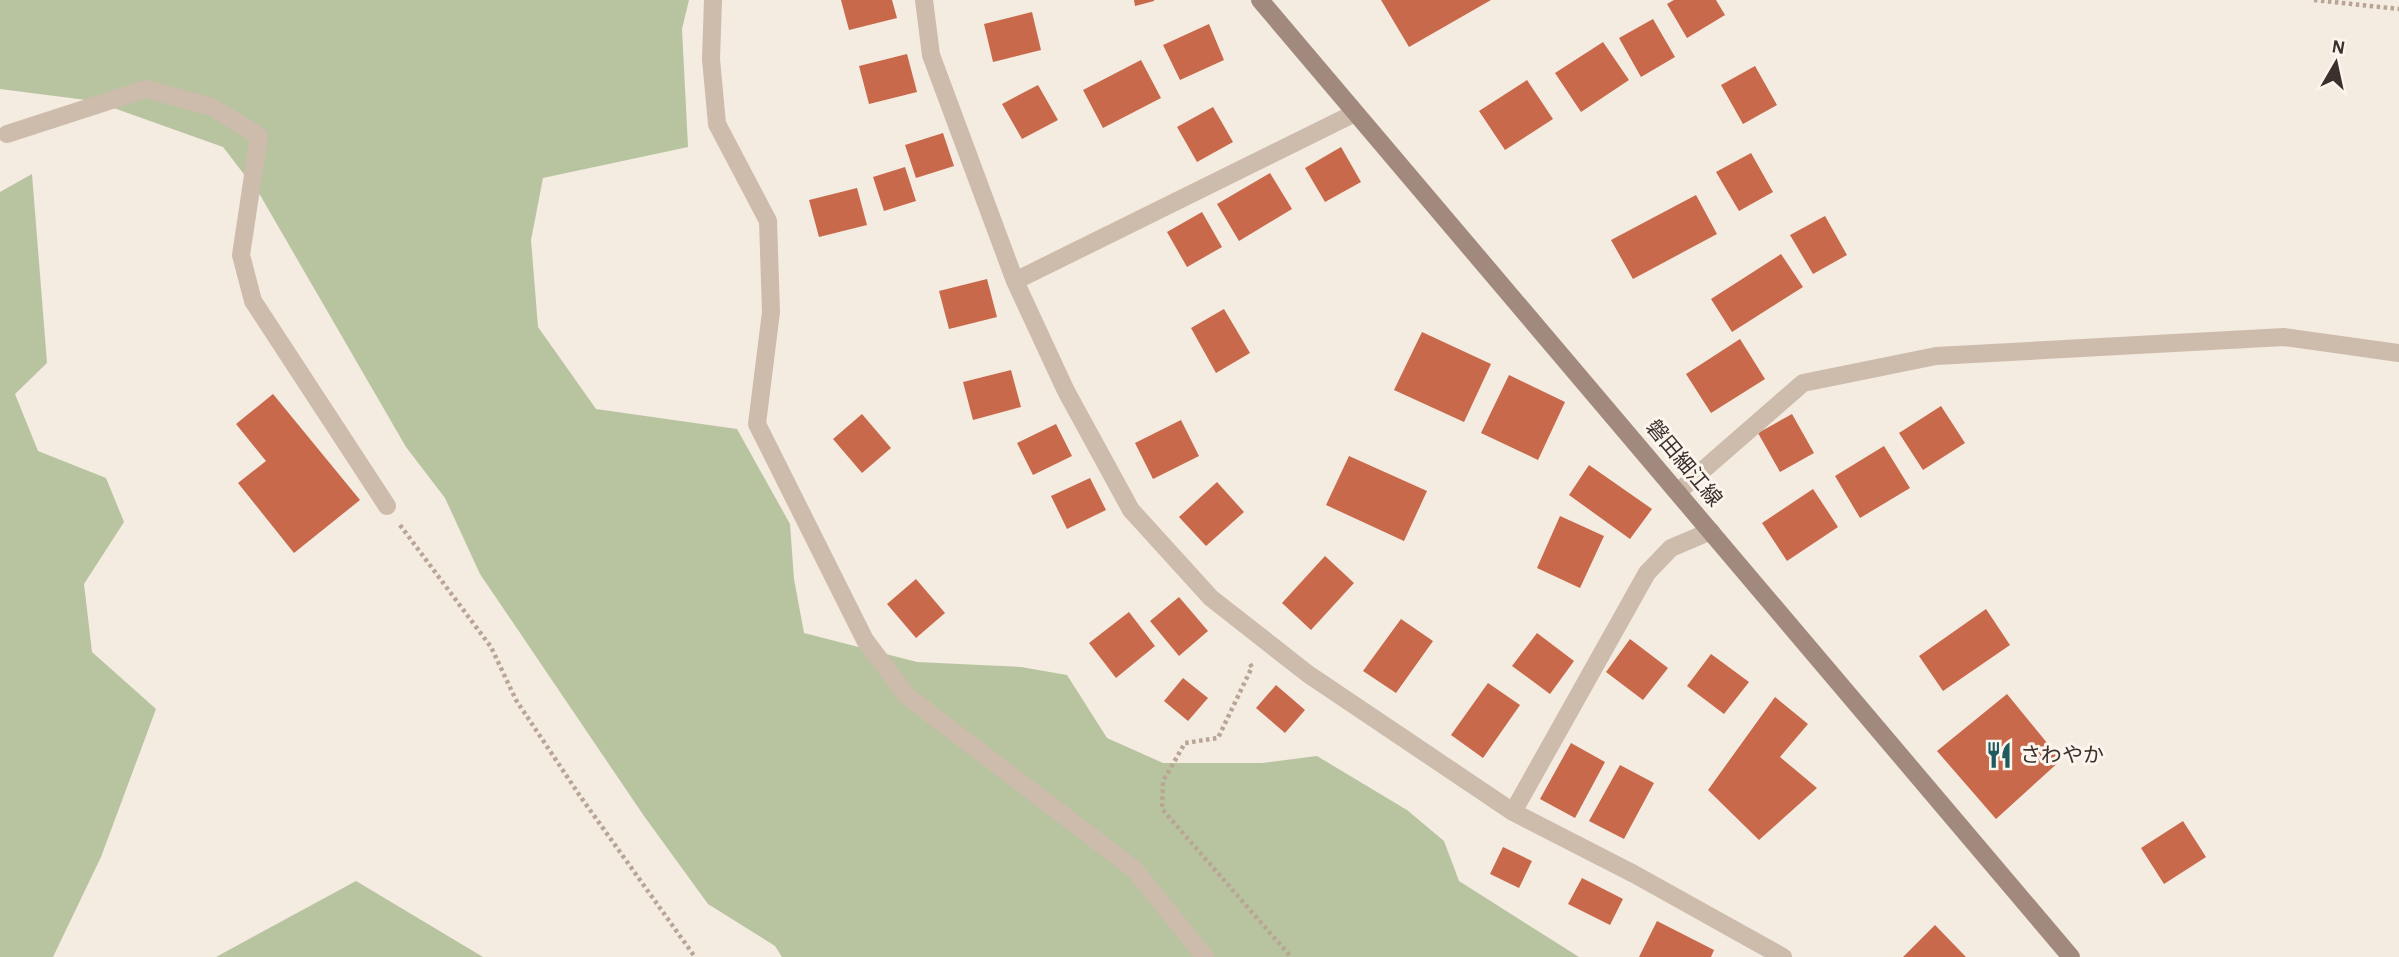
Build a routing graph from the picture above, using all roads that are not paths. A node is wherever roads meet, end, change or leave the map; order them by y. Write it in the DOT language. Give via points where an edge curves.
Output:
graph roads {
  1 [pos="713,0"];
  2 [pos="924,0"];
  3 [pos="1260,0"];
  4 [pos="1355,113"];
  5 [pos="7,134"];
  6 [pos="1014,281"];
  7 [pos="2399,353"];
  8 [pos="1679,491"];
  9 [pos="387,506"];
  10 [pos="1711,531"];
  11 [pos="1513,811"];
  12 [pos="1205,957"];
  13 [pos="1783,957"];
  14 [pos="2071,957"];
  1 -- 12 [label="street" via="711,59 717,124 768,221 771,312 757,424 865,640 907,696 1134,869"];
  2 -- 6 [label="street" via="931,55"];
  3 -- 4 [label="main road, 磐田細江線"];
  4 -- 6 [label="street"];
  4 -- 8 [label="main road, 磐田細江線"];
  5 -- 9 [label="street" via="146,89 212,107 259,136 241,255 253,301"];
  6 -- 11 [label="street" via="1066,391 1131,510 1211,598 1308,674"];
  7 -- 8 [label="street" via="2284,338 1936,356 1803,383"];
  8 -- 10 [label="main road, 磐田細江線"];
  10 -- 11 [label="street" via="1671,548 1647,573"];
  10 -- 14 [label="main road, 磐田細江線"];
  11 -- 13 [label="street"];
}
